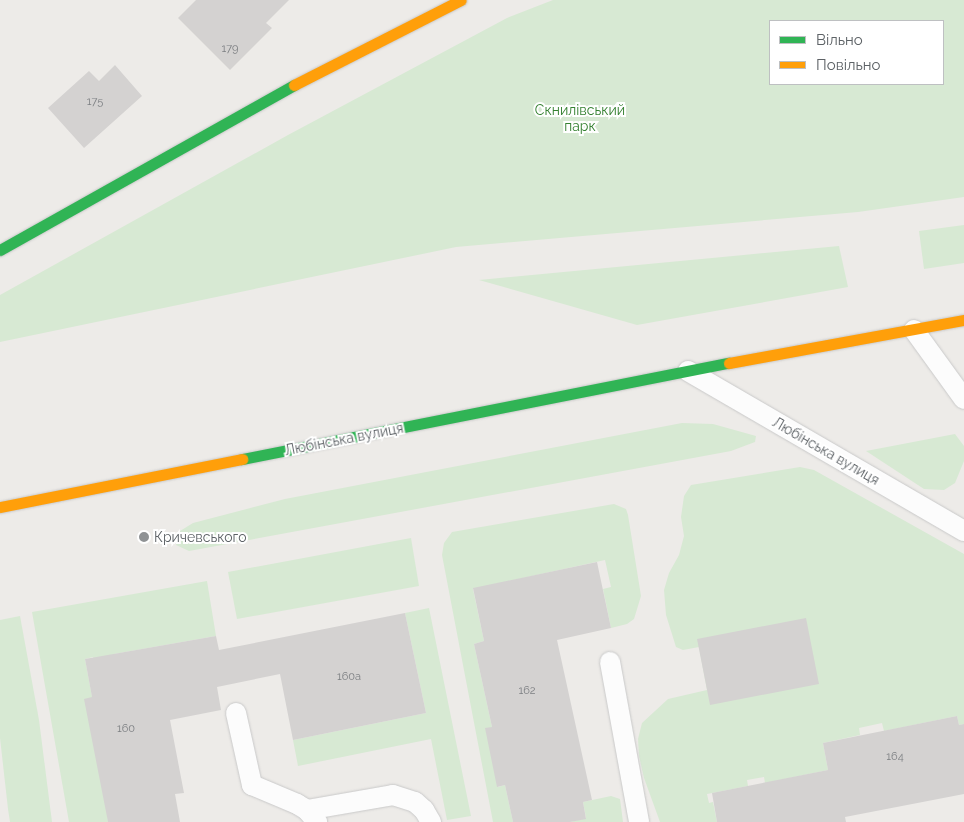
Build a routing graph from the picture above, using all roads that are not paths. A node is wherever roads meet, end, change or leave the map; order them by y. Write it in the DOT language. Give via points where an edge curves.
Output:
graph roads {
  1 [pos="461,0"];
  2 [pos="0,250"];
  3 [pos="964,320"];
  4 [pos="914,330"];
  5 [pos="688,371"];
  6 [pos="964,399"];
  7 [pos="0,507"];
  8 [pos="964,531"];
  9 [pos="610,662"];
  10 [pos="236,713"];
  11 [pos="312,816"];
  12 [pos="431,822"];
  13 [pos="639,822"];
  1 -- 2 [label="main road" via="330,65"];
  3 -- 4 [label="main road, Любінська вулиця"];
  4 -- 5 [label="main road, Любінська вулиця"];
  4 -- 6 [label="lane"];
  5 -- 7 [label="main road, Любінська вулиця"];
  5 -- 8 [label="lane, Любінська вулиця"];
  9 -- 13 [label="lane"];
  10 -- 11 [label="lane" via="252,785"];
  11 -- 12 [label="lane" via="393,795 415,802"];
}
